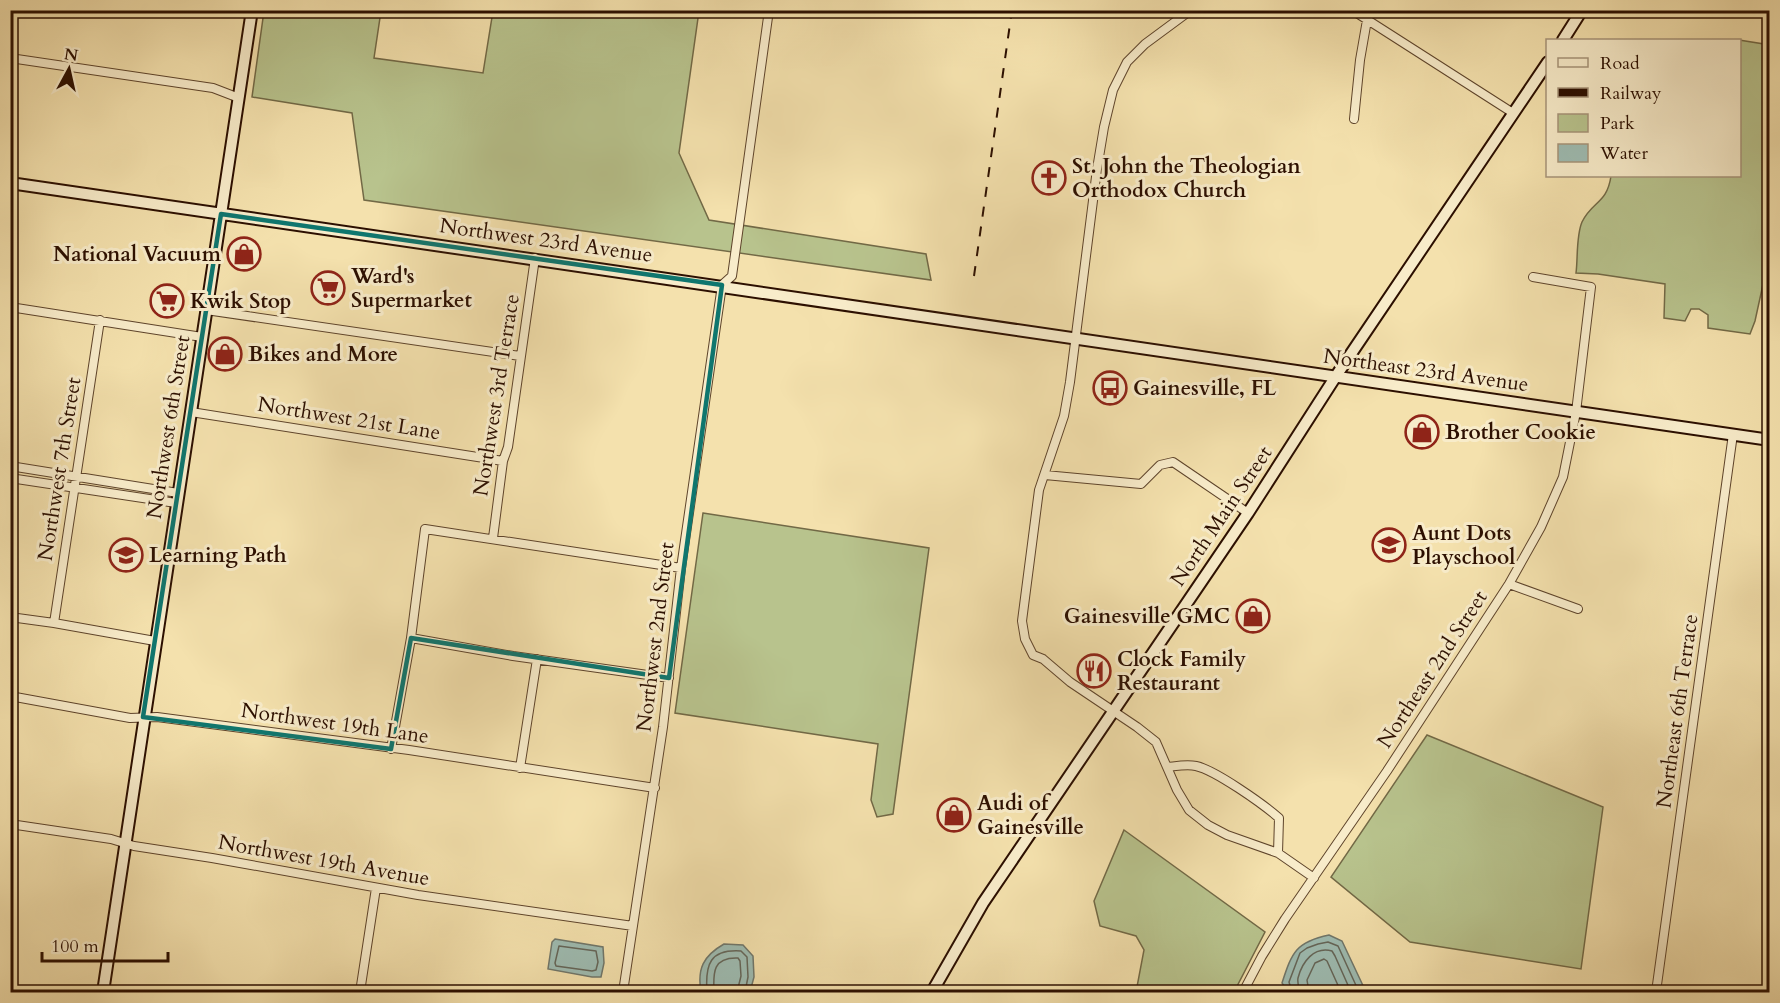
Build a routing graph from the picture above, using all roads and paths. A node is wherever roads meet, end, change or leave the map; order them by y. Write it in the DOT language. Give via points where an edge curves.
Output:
graph roads {
  1 [pos="252,10"];
  2 [pos="769,10"];
  3 [pos="1191,10"];
  4 [pos="1352,10"];
  5 [pos="1582,10"];
  6 [pos="1367,20"];
  7 [pos="1564,39"];
  8 [pos="10,58"];
  9 [pos="1546,65"];
  10 [pos="239,98"];
  11 [pos="1513,113"];
  12 [pos="1354,119"];
  13 [pos="10,183"];
  14 [pos="221,214"];
  15 [pos="535,258"];
  16 [pos="1533,277"];
  17 [pos="722,285"];
  18 [pos="10,308"];
  19 [pos="206,310"];
  20 [pos="100,320"];
  21 [pos="202,337"];
  22 [pos="1077,338"];
  23 [pos="520,356"];
  24 [pos="1336,376"];
  25 [pos="190,412"];
  26 [pos="1576,412"];
  27 [pos="1733,434"];
  28 [pos="1770,440"];
  29 [pos="503,460"];
  30 [pos="10,466"];
  31 [pos="1045,475"];
  32 [pos="76,476"];
  33 [pos="10,477"];
  34 [pos="74,487"];
  35 [pos="177,498"];
  36 [pos="1248,513"];
  37 [pos="493,538"];
  38 [pos="681,568"];
  39 [pos="1509,584"];
  40 [pos="1578,609"];
  41 [pos="10,617"];
  42 [pos="54,623"];
  43 [pos="411,638"];
  44 [pos="155,641"];
  45 [pos="537,659"];
  46 [pos="669,678"];
  47 [pos="10,696"];
  48 [pos="1113,711"];
  49 [pos="143,717"];
  50 [pos="391,749"];
  51 [pos="1168,766"];
  52 [pos="520,768"];
  53 [pos="655,788"];
  54 [pos="10,824"];
  55 [pos="125,844"];
  56 [pos="1278,853"];
  57 [pos="1314,878"];
  58 [pos="375,888"];
  59 [pos="633,926"];
  60 [pos="1770,964"];
  61 [pos="936,991"];
  62 [pos="103,993"];
  63 [pos="360,993"];
  64 [pos="623,993"];
  65 [pos="1243,993"];
  66 [pos="1656,993"];
  67 [pos="1766,993"];
  1 -- 10 [label="main road, Northwest 6th Street"];
  2 -- 17 [label="street, Northwest 2nd Street" via="732,276"];
  3 -- 22 [label="street" via="1127,62 1113,90 1097,169"];
  4 -- 6 [label="street"];
  5 -- 7 [label="main road"];
  6 -- 11 [label="street"];
  6 -- 12 [label="street"];
  8 -- 10 [label="street" via="213,88"];
  9 -- 11 [label="main road, North Main Street"];
  10 -- 14 [label="main road, Northwest 6th Street"];
  11 -- 24 [label="main road, North Main Street"];
  13 -- 14 [label="main road, Northwest 23rd Avenue"];
  14 -- 15 [label="main road, Northwest 23rd Avenue"];
  14 -- 19 [label="main road, Northwest 6th Street"];
  15 -- 17 [label="main road, Northwest 23rd Avenue"];
  15 -- 23 [label="street, Northwest 3rd Terrace"];
  16 -- 26 [label="street, Northeast 2nd Street" via="1591,287"];
  17 -- 22 [label="main road, Northwest 23rd Avenue"];
  17 -- 38 [label="street, Northwest 2nd Street"];
  18 -- 20 [label="street"];
  19 -- 21 [label="main road, Northwest 6th Street"];
  19 -- 23 [label="street"];
  20 -- 21 [label="street"];
  20 -- 32 [label="street, Northwest 7th Street"];
  21 -- 25 [label="main road, Northwest 6th Street"];
  22 -- 24 [label="main road, Northeast 23rd Avenue"];
  22 -- 31 [label="street" via="1065,416"];
  23 -- 29 [label="street, Northwest 3rd Terrace"];
  24 -- 26 [label="main road, Northeast 23rd Avenue"];
  24 -- 36 [label="main road, North Main Street"];
  25 -- 29 [label="street, Northwest 21st Lane"];
  25 -- 35 [label="main road, Northwest 6th Street"];
  26 -- 27 [label="main road, Northeast 23rd Avenue"];
  26 -- 39 [label="street, Northeast 2nd Street" via="1557,495"];
  27 -- 28 [label="main road, Northeast 23rd Avenue"];
  27 -- 66 [label="street, Northeast 6th Terrace"];
  29 -- 37 [label="street, Northwest 3rd Terrace"];
  30 -- 32 [label="street"];
  31 -- 36 [label="street" via="1141,484 1160,465 1173,462"];
  31 -- 48 [label="street" via="1023,630 1033,655"];
  32 -- 34 [label="street, Northwest 7th Street"];
  32 -- 35 [label="street"];
  33 -- 34 [label="street"];
  34 -- 35 [label="street"];
  34 -- 42 [label="street, Northwest 7th Street"];
  35 -- 44 [label="main road, Northwest 6th Street"];
  36 -- 48 [label="main road, North Main Street"];
  37 -- 38 [label="street"];
  37 -- 43 [label="street" via="425,529"];
  38 -- 46 [label="street, Northwest 2nd Street"];
  39 -- 40 [label="street"];
  39 -- 57 [label="street, Northeast 2nd Street"];
  41 -- 42 [label="street"];
  42 -- 44 [label="street"];
  43 -- 45 [label="street"];
  43 -- 50 [label="street"];
  44 -- 49 [label="main road, Northwest 6th Street"];
  45 -- 46 [label="street"];
  45 -- 52 [label="street"];
  46 -- 53 [label="street, Northwest 2nd Street"];
  47 -- 49 [label="street, Northwest 19th Lane" via="130,718"];
  48 -- 51 [label="street" via="1156,742"];
  48 -- 61 [label="main road, North Main Street" via="983,903"];
  49 -- 50 [label="street, Northwest 19th Lane"];
  49 -- 55 [label="main road, Northwest 6th Street"];
  50 -- 52 [label="street, Northwest 19th Lane"];
  51 -- 56 [label="street" via="1189,810 1227,835"];
  51 -- 56 [label="street" via="1194,766 1210,771 1266,806 1278,818"];
  52 -- 53 [label="street, Northwest 19th Lane"];
  53 -- 59 [label="street, Northwest 2nd Street"];
  54 -- 55 [label="street, Northwest 19th Avenue"];
  55 -- 58 [label="street, Northwest 19th Avenue"];
  55 -- 62 [label="main road, Northwest 6th Street"];
  56 -- 57 [label="street"];
  57 -- 65 [label="street, Northeast 2nd Street" via="1273,938"];
  58 -- 59 [label="street, Northwest 19th Avenue"];
  58 -- 63 [label="street"];
  59 -- 64 [label="street, Northwest 2nd Street"];
  60 -- 67 [label="street"];
}
